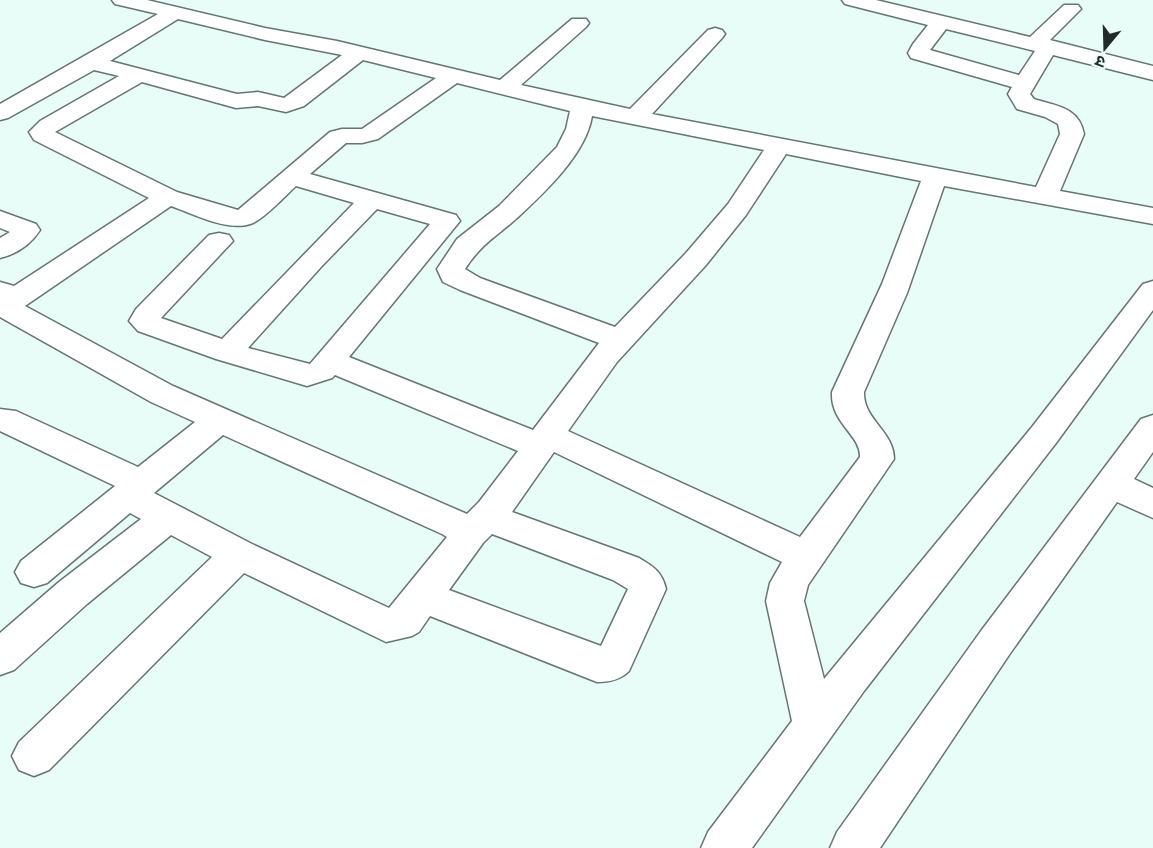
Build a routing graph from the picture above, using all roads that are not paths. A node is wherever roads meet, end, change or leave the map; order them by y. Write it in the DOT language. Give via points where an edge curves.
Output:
graph roads {
  1 [pos="122,0"];
  2 [pos="852,0"];
  3 [pos="178,9"];
  4 [pos="1071,9"];
  5 [pos="942,21"];
  6 [pos="579,23"];
  7 [pos="715,34"];
  8 [pos="1041,45"];
  9 [pos="358,53"];
  10 [pos="91,63"];
  11 [pos="1153,73"];
  12 [pos="139,74"];
  13 [pos="454,75"];
  14 [pos="1025,84"];
  15 [pos="505,88"];
  16 [pos="4,107"];
  17 [pos="582,107"];
  18 [pos="635,118"];
  19 [pos="780,146"];
  20 [pos="934,176"];
  21 [pos="292,177"];
  22 [pos="168,196"];
  23 [pos="1045,197"];
  24 [pos="372,200"];
  25 [pos="1153,216"];
  26 [pos="0,219"];
  27 [pos="447,221"];
  28 [pos="484,231"];
  29 [pos="219,241"];
  30 [pos="0,250"];
  31 [pos="1153,290"];
  32 [pos="9,294"];
  33 [pos="620,340"];
  34 [pos="227,352"];
  35 [pos="329,361"];
  36 [pos="4,419"];
  37 [pos="220,419"];
  38 [pos="1153,427"];
  39 [pos="543,441"];
  40 [pos="1112,484"];
  41 [pos="135,490"];
  42 [pos="1153,504"];
  43 [pos="169,517"];
  44 [pos="478,525"];
  45 [pos="239,554"];
  46 [pos="807,557"];
  47 [pos="34,572"];
  48 [pos="423,596"];
  49 [pos="0,658"];
  50 [pos="814,724"];
  51 [pos="34,756"];
  52 [pos="724,848"];
  53 [pos="853,848"];
  1 -- 3 [label="street"];
  2 -- 5 [label="street"];
  3 -- 9 [label="street"];
  3 -- 10 [label="street"];
  4 -- 8 [label="street"];
  5 -- 8 [label="street"];
  5 -- 14 [label="street" via="919,53"];
  6 -- 15 [label="street"];
  7 -- 18 [label="street"];
  8 -- 11 [label="street"];
  8 -- 14 [label="street"];
  9 -- 12 [label="street" via="285,105 258,99 236,101"];
  9 -- 13 [label="street"];
  10 -- 12 [label="street"];
  10 -- 16 [label="street"];
  12 -- 22 [label="street" via="41,132"];
  13 -- 15 [label="street"];
  13 -- 21 [label="street" via="370,134 338,137"];
  14 -- 23 [label="street" via="1019,94 1025,104 1058,115 1071,126 1072,134"];
  15 -- 17 [label="street"];
  17 -- 18 [label="street"];
  17 -- 28 [label="street" via="578,129 568,150"];
  18 -- 19 [label="street"];
  19 -- 20 [label="street"];
  19 -- 33 [label="street" via="696,259"];
  20 -- 23 [label="street"];
  20 -- 46 [label="street" via="896,284 850,382 851,413 876,442 877,459"];
  21 -- 22 [label="street" via="241,219"];
  21 -- 24 [label="street"];
  22 -- 32 [label="street"];
  23 -- 25 [label="street"];
  24 -- 27 [label="street"];
  24 -- 34 [label="street"];
  26 -- 30 [label="street" via="27,230"];
  27 -- 28 [label="street"];
  27 -- 35 [label="street"];
  28 -- 33 [label="street" via="457,258 451,268 453,276"];
  29 -- 34 [label="street" via="144,321"];
  31 -- 50 [label="street" via="1044,435"];
  32 -- 37 [label="street" via="10,310 162,394"];
  33 -- 39 [label="street"];
  34 -- 35 [label="street" via="307,375 321,371"];
  35 -- 39 [label="street"];
  36 -- 41 [label="street"];
  37 -- 41 [label="street"];
  37 -- 44 [label="street" via="455,524"];
  38 -- 40 [label="street"];
  39 -- 44 [label="street"];
  39 -- 46 [label="street"];
  40 -- 42 [label="street"];
  40 -- 53 [label="street" via="995,643"];
  41 -- 43 [label="street"];
  41 -- 47 [label="street"];
  43 -- 45 [label="street"];
  43 -- 49 [label="street" via="73,593"];
  44 -- 48 [label="street"];
  44 -- 48 [label="street" via="626,569 645,581 647,589 615,659 609,664 597,664"];
  45 -- 48 [label="street" via="386,625 405,620"];
  45 -- 51 [label="street"];
  46 -- 50 [label="street" via="789,583 785,601"];
  50 -- 52 [label="street"];
}
